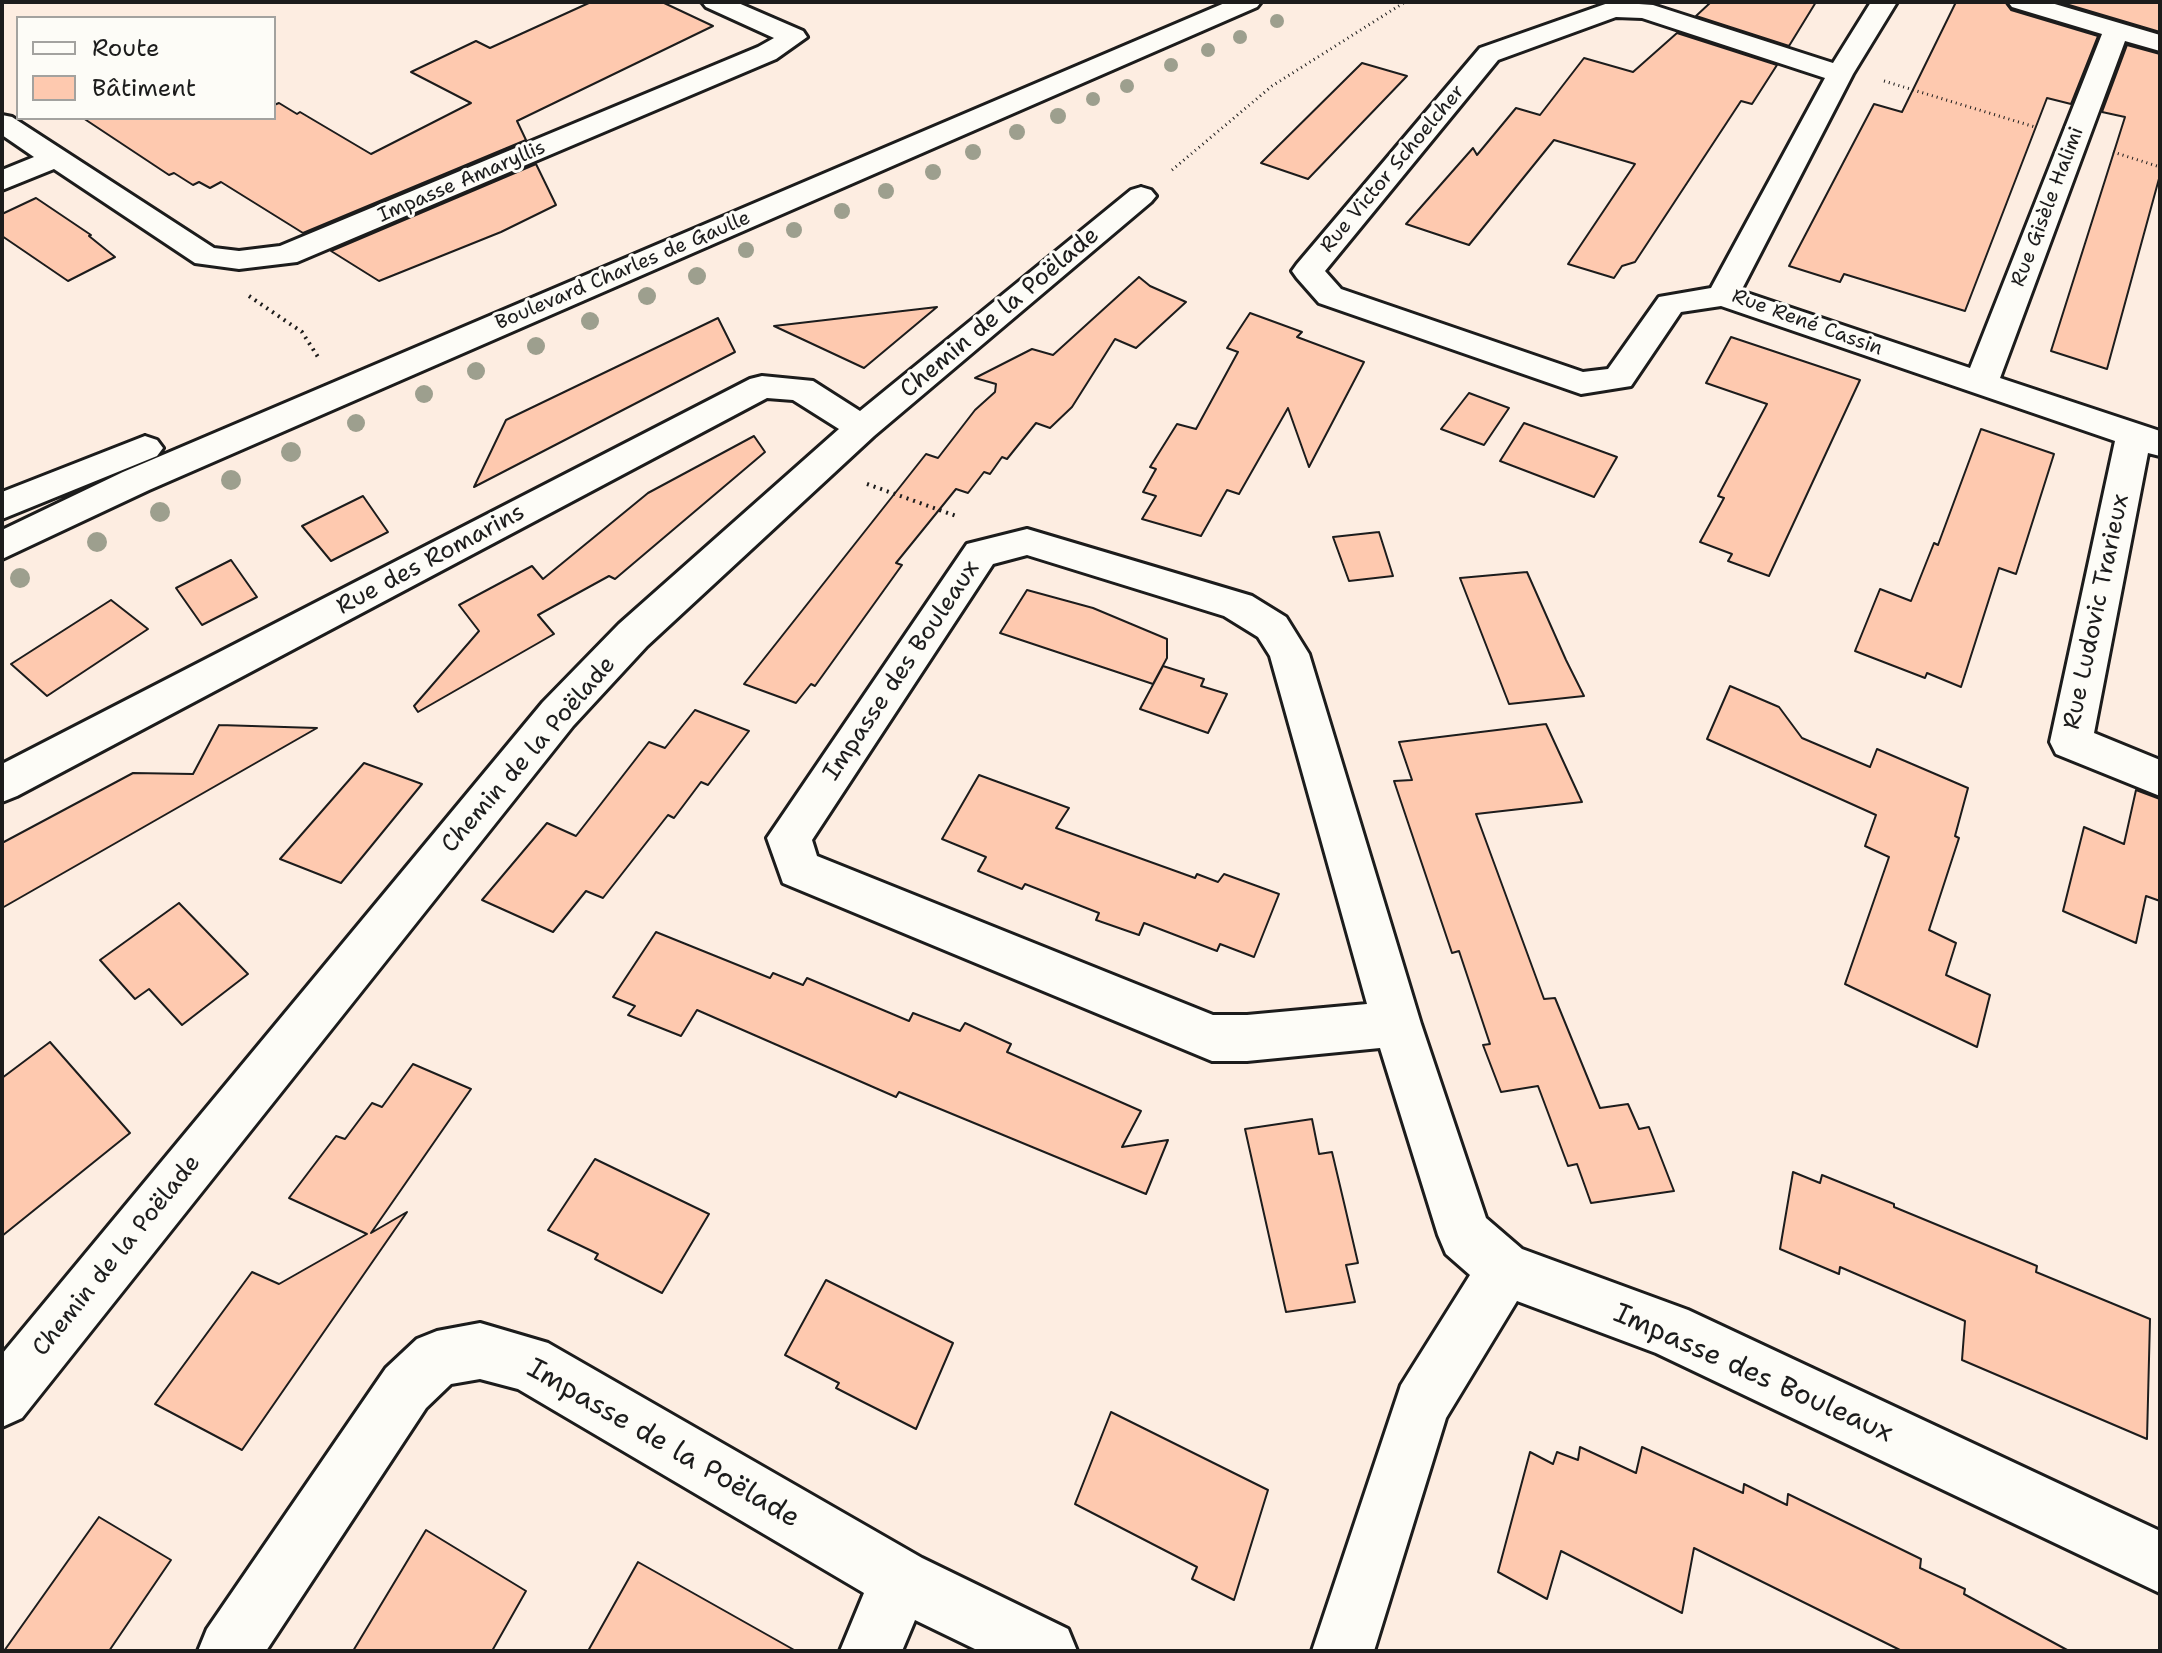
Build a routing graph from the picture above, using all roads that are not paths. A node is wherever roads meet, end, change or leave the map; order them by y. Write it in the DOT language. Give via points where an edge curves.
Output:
graph roads {
  1 [pos="715,2"];
  2 [pos="1248,2"];
  3 [pos="1884,2"];
  4 [pos="2021,2"];
  5 [pos="2116,30"];
  6 [pos="2160,43"];
  7 [pos="1842,71"];
  8 [pos="2,123"];
  9 [pos="56,158"];
  10 [pos="2,181"];
  11 [pos="1141,196"];
  12 [pos="1723,296"];
  13 [pos="1981,384"];
  14 [pos="211,424"];
  15 [pos="862,428"];
  16 [pos="2147,440"];
  17 [pos="2,506"];
  18 [pos="2,546"];
  19 [pos="2160,778"];
  20 [pos="2,784"];
  21 [pos="1397,1024"];
  22 [pos="1505,1270"];
  23 [pos="2,1398"];
  24 [pos="2160,1563"];
  25 [pos="900,1580"];
  26 [pos="229,1651"];
  27 [pos="871,1651"];
  28 [pos="1046,1651"];
  29 [pos="1343,1651"];
  1 -- 9 [label="street, Impasse Amaryllis" via="794,37 767,53 286,255 239,260 206,256"];
  2 -- 18 [label="street, Boulevard Charles de Gaulle" via="136,481"];
  3 -- 7 [label="street, Rue René Cassin"];
  4 -- 5 [label="street"];
  5 -- 6 [label="street"];
  5 -- 13 [label="street, Rue Gisèle Halimi"];
  7 -- 12 [label="street, Rue René Cassin"];
  7 -- 12 [label="street, Rue Victor Schoelcher" via="1644,10 1613,9 1489,54 1308,271 1330,296 1581,383 1619,378 1670,304"];
  8 -- 9 [label="street, Impasse Amaryllis"];
  9 -- 10 [label="street"];
  11 -- 15 [label="street, Chemin de la Poëlade"];
  12 -- 13 [label="street, Rue René Cassin"];
  13 -- 16 [label="street, Rue René Cassin"];
  14 -- 17 [label="street"];
  15 -- 20 [label="street, Rue des Romarins" via="801,389 762,387"];
  15 -- 23 [label="street, Chemin de la Poëlade" via="633,635 558,714"];
  16 -- 19 [label="street, Rue Ludovic Trarieux" via="2071,742"];
  21 -- 21 [label="street, Impasse des Bouleaux" via="1212,1038 799,869 789,838 980,554 1027,542 1238,606 1272,627 1289,654"];
  21 -- 22 [label="street, Impasse des Bouleaux" via="1465,1235"];
  22 -- 24 [label="street, Impasse des Bouleaux" via="1668,1330"];
  22 -- 29 [label="street" via="1421,1405"];
  25 -- 26 [label="street, Impasse de la Poëlade" via="528,1363 480,1351 437,1359 406,1388"];
  25 -- 27 [label="street"];
  25 -- 28 [label="street, Impasse de la Poëlade"];
}
